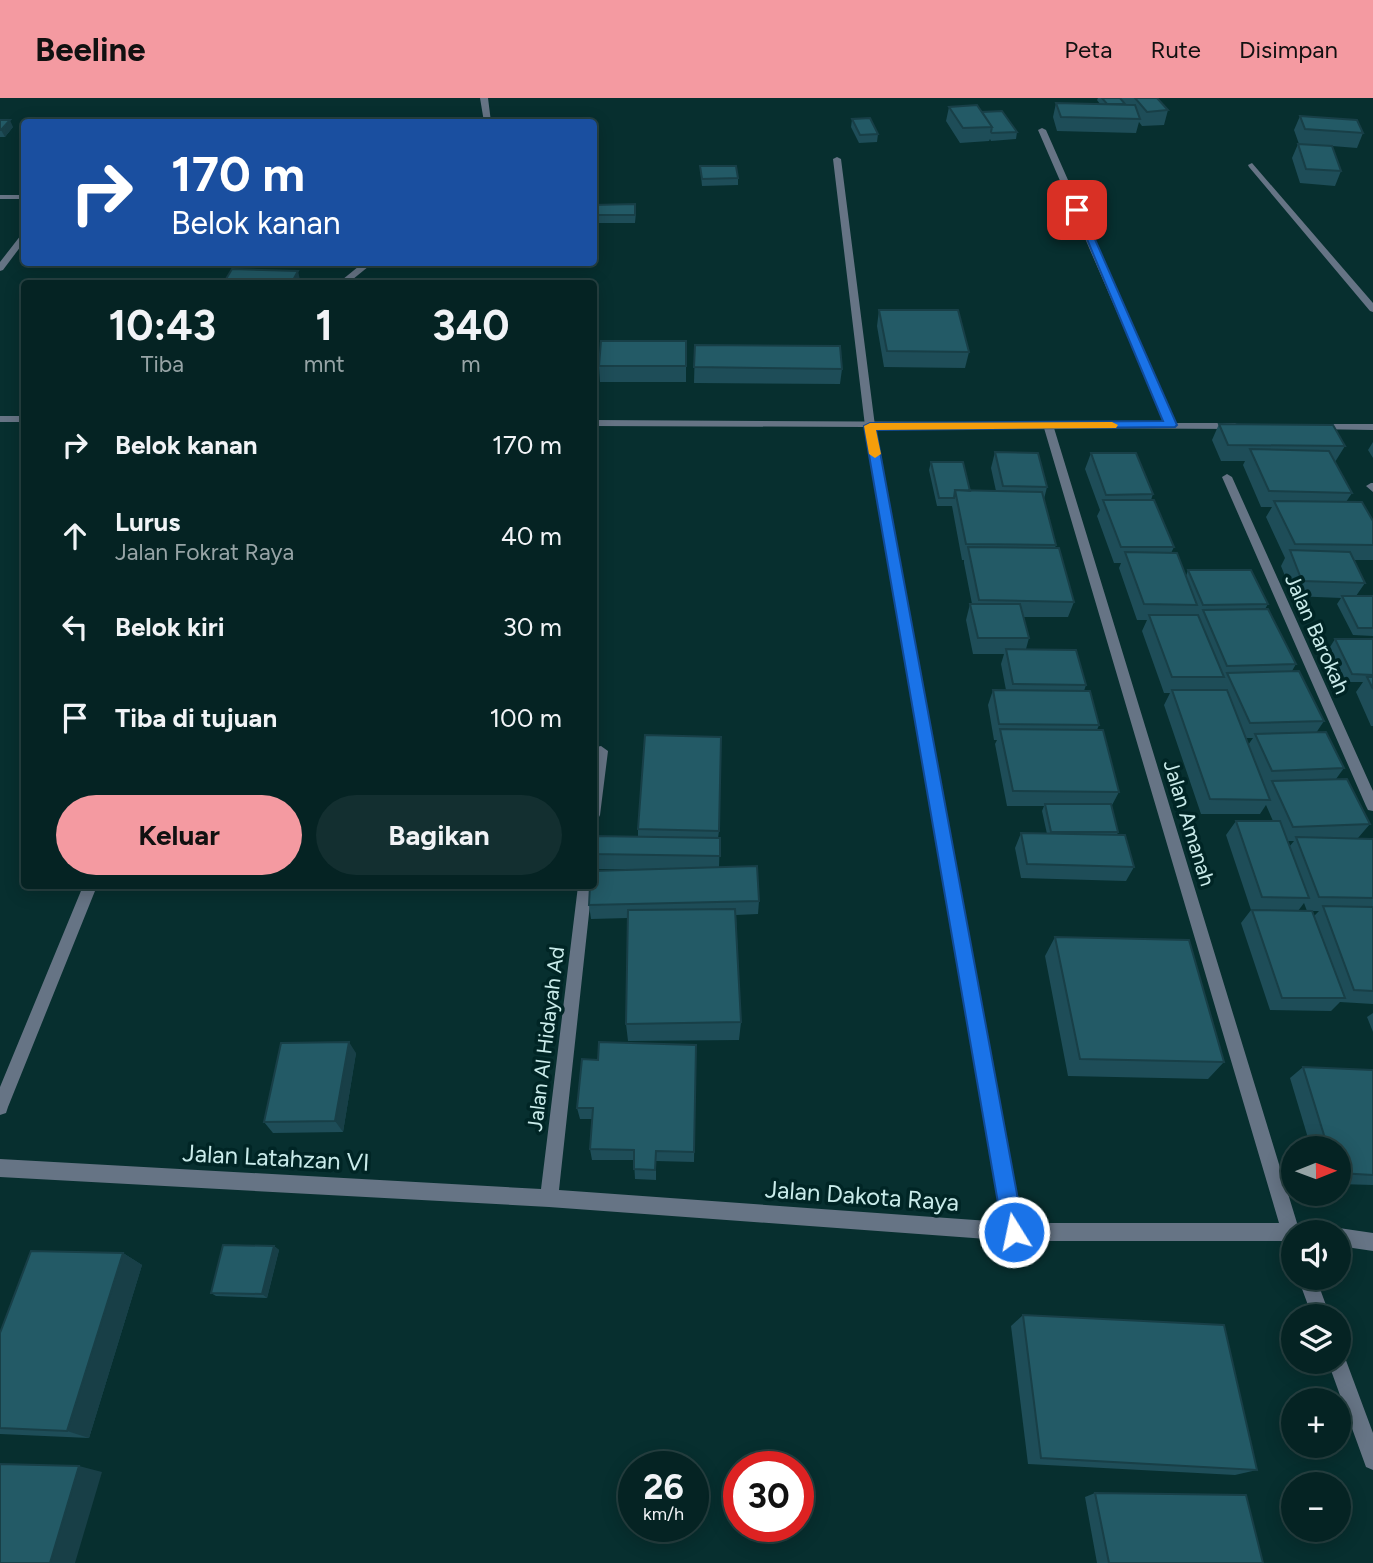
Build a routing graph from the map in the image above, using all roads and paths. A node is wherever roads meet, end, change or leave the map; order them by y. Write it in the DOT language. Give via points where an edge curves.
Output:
graph roads {
  1 [pos="484,98"];
  2 [pos="488,119"];
  3 [pos="1042,130"];
  4 [pos="837,159"];
  5 [pos="1252,166"];
  6 [pos="0,197"];
  7 [pos="21,197"];
  8 [pos="21,241"];
  9 [pos="365,266"];
  10 [pos="0,268"];
  11 [pos="346,280"];
  12 [pos="1373,309"];
  13 [pos="0,419"];
  14 [pos="21,419"];
  15 [pos="597,423"];
  16 [pos="1171,425"];
  17 [pos="870,426"];
  18 [pos="1048,426"];
  19 [pos="1243,426"];
  20 [pos="1309,427"];
  21 [pos="1373,427"];
  22 [pos="1227,477"];
  23 [pos="601,751"];
  24 [pos="597,783"];
  25 [pos="1373,806"];
  26 [pos="89,889"];
  27 [pos="585,889"];
  28 [pos="0,1107"];
  29 [pos="0,1168"];
  30 [pos="549,1198"];
  31 [pos="1289,1220"];
  32 [pos="1014,1232"];
  33 [pos="1281,1235"];
  34 [pos="1351,1239"];
  35 [pos="1373,1242"];
  36 [pos="1341,1374"];
  37 [pos="1373,1460"];
  1 -- 2 [label="street"];
  3 -- 16 [label="street"];
  4 -- 17 [label="street"];
  5 -- 12 [label="street"];
  6 -- 7 [label="street"];
  8 -- 10 [label="street"];
  9 -- 11 [label="street"];
  13 -- 14 [label="street"];
  15 -- 17 [label="street"];
  16 -- 18 [label="street"];
  16 -- 19 [label="street"];
  17 -- 18 [label="street"];
  17 -- 32 [label="street"];
  18 -- 31 [label="street, Jalan Amanah"];
  20 -- 21 [label="street"];
  22 -- 25 [label="street, Jalan Barokah"];
  23 -- 24 [label="street"];
  26 -- 28 [label="street"];
  27 -- 30 [label="street, Jalan Al Hidayah Ad"];
  29 -- 30 [label="street, Jalan Latahzan VI"];
  30 -- 32 [label="street, Jalan Dakota Raya"];
  32 -- 33 [label="street, Jalan Dakota Raya"];
  34 -- 35 [label="street"];
  36 -- 37 [label="street"];
}
